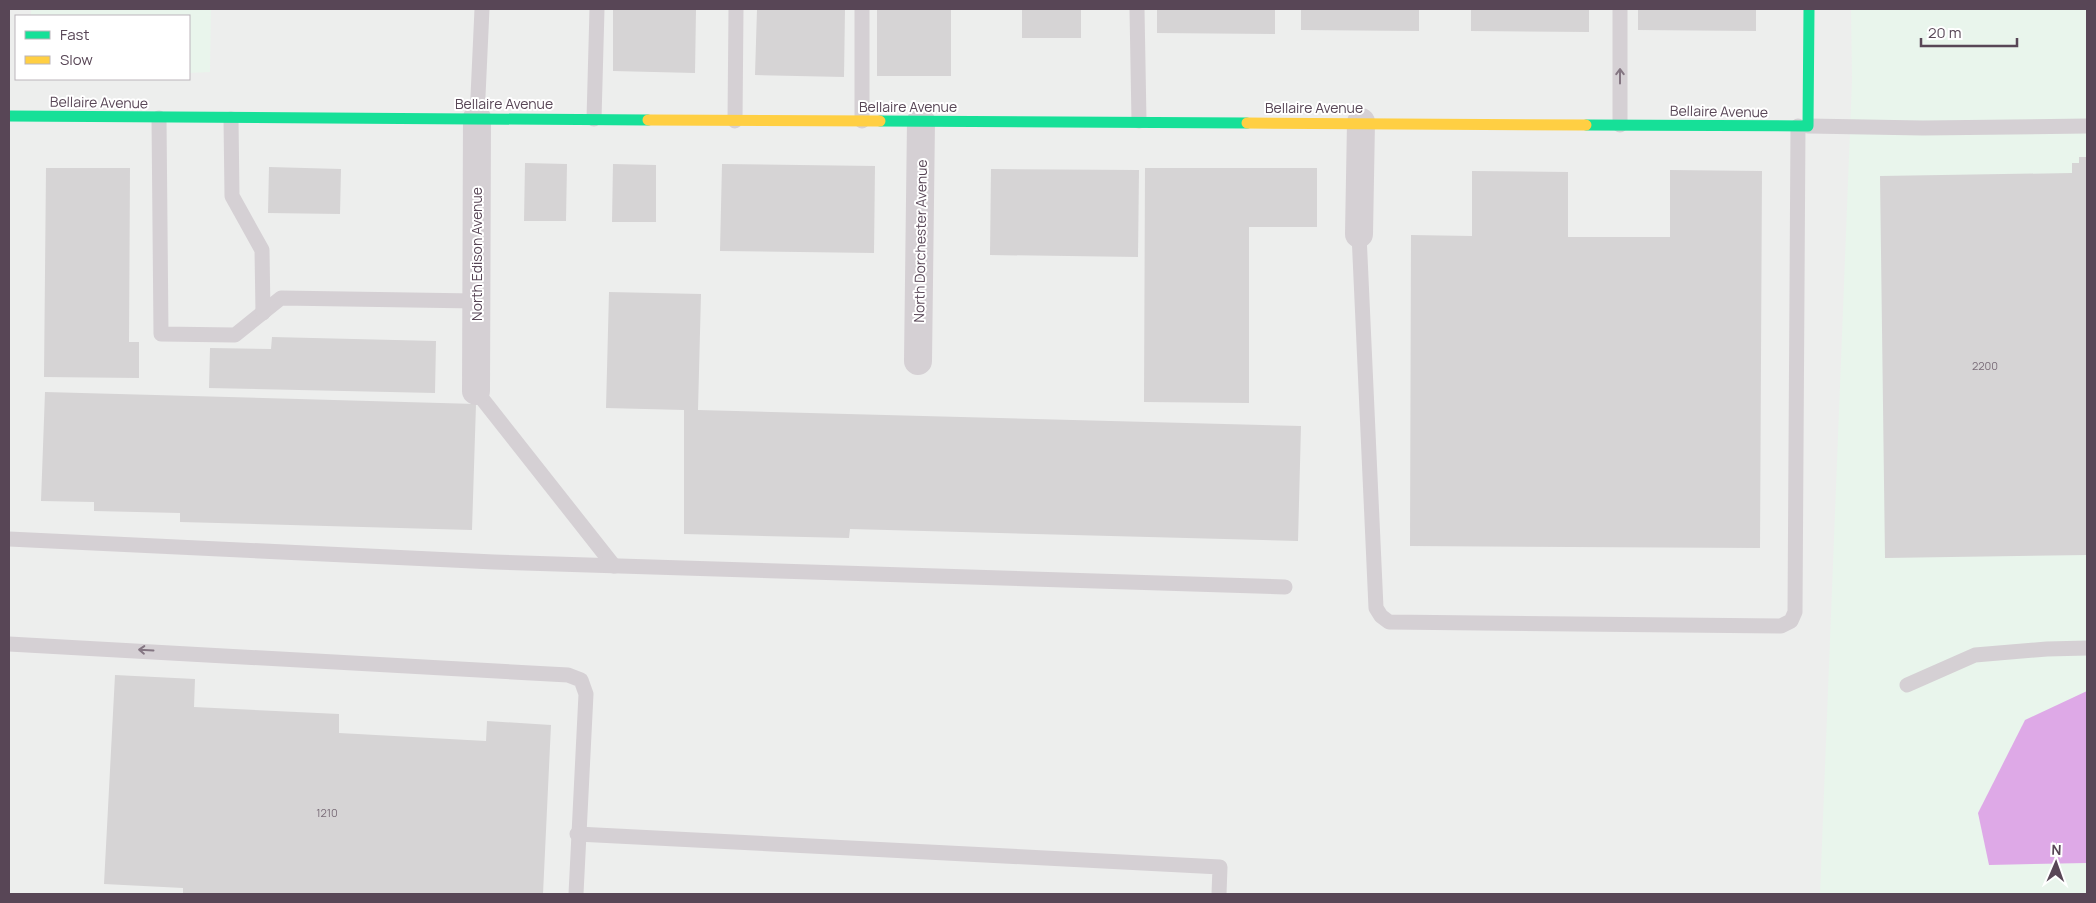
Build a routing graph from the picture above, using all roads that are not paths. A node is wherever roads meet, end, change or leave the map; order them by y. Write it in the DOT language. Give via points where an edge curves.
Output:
graph roads {
  1 [pos="482,9"];
  2 [pos="597,9"];
  3 [pos="736,9"];
  4 [pos="862,9"];
  5 [pos="1137,9"];
  6 [pos="1620,9"];
  7 [pos="1809,9"];
  8 [pos="9,116"];
  9 [pos="159,118"];
  10 [pos="477,118"];
  11 [pos="231,119"];
  12 [pos="594,119"];
  13 [pos="735,121"];
  14 [pos="862,121"];
  15 [pos="921,121"];
  16 [pos="1139,121"];
  17 [pos="1361,122"];
  18 [pos="1620,125"];
  19 [pos="1803,126"];
  20 [pos="2087,126"];
  21 [pos="1359,234"];
  22 [pos="476,301"];
  23 [pos="263,313"];
  24 [pos="918,361"];
  25 [pos="476,391"];
  26 [pos="9,539"];
  27 [pos="614,566"];
  28 [pos="1285,587"];
  29 [pos="9,644"];
  30 [pos="2087,648"];
  31 [pos="1907,686"];
  32 [pos="577,834"];
  33 [pos="576,894"];
  34 [pos="1218,894"];
  1 -- 10 [label="lane"];
  2 -- 12 [label="lane"];
  3 -- 13 [label="lane"];
  4 -- 14 [label="lane"];
  5 -- 16 [label="lane"];
  18 -- 6 [label="lane, one-way"];
  7 -- 19 [label="street"];
  8 -- 9 [label="street, Bellaire Avenue"];
  9 -- 11 [label="street, Bellaire Avenue"];
  9 -- 23 [label="lane" via="161,334 235,335"];
  10 -- 11 [label="street, Bellaire Avenue"];
  10 -- 12 [label="street, Bellaire Avenue"];
  10 -- 22 [label="street, North Edison Avenue"];
  11 -- 23 [label="lane" via="232,196 262,250"];
  12 -- 13 [label="street, Bellaire Avenue"];
  13 -- 14 [label="street, Bellaire Avenue"];
  14 -- 15 [label="street, Bellaire Avenue"];
  15 -- 16 [label="street, Bellaire Avenue"];
  15 -- 24 [label="street, North Dorchester Avenue"];
  16 -- 17 [label="street, Bellaire Avenue"];
  17 -- 18 [label="street, Bellaire Avenue"];
  17 -- 21 [label="street"];
  18 -- 19 [label="street, Bellaire Avenue"];
  19 -- 20 [label="lane"];
  19 -- 21 [label="lane" via="1795,612 1790,621 1781,626 1389,622 1381,616 1376,608"];
  22 -- 23 [label="lane" via="281,298"];
  22 -- 25 [label="street, North Edison Avenue"];
  25 -- 27 [label="lane"];
  26 -- 27 [label="lane"];
  27 -- 28 [label="lane"];
  32 -- 29 [label="lane, one-way" via="586,694 581,680 568,675"];
  30 -- 31 [label="lane" via="1975,655"];
  32 -- 33 [label="lane"];
  32 -- 34 [label="lane" via="1220,867"];
}
